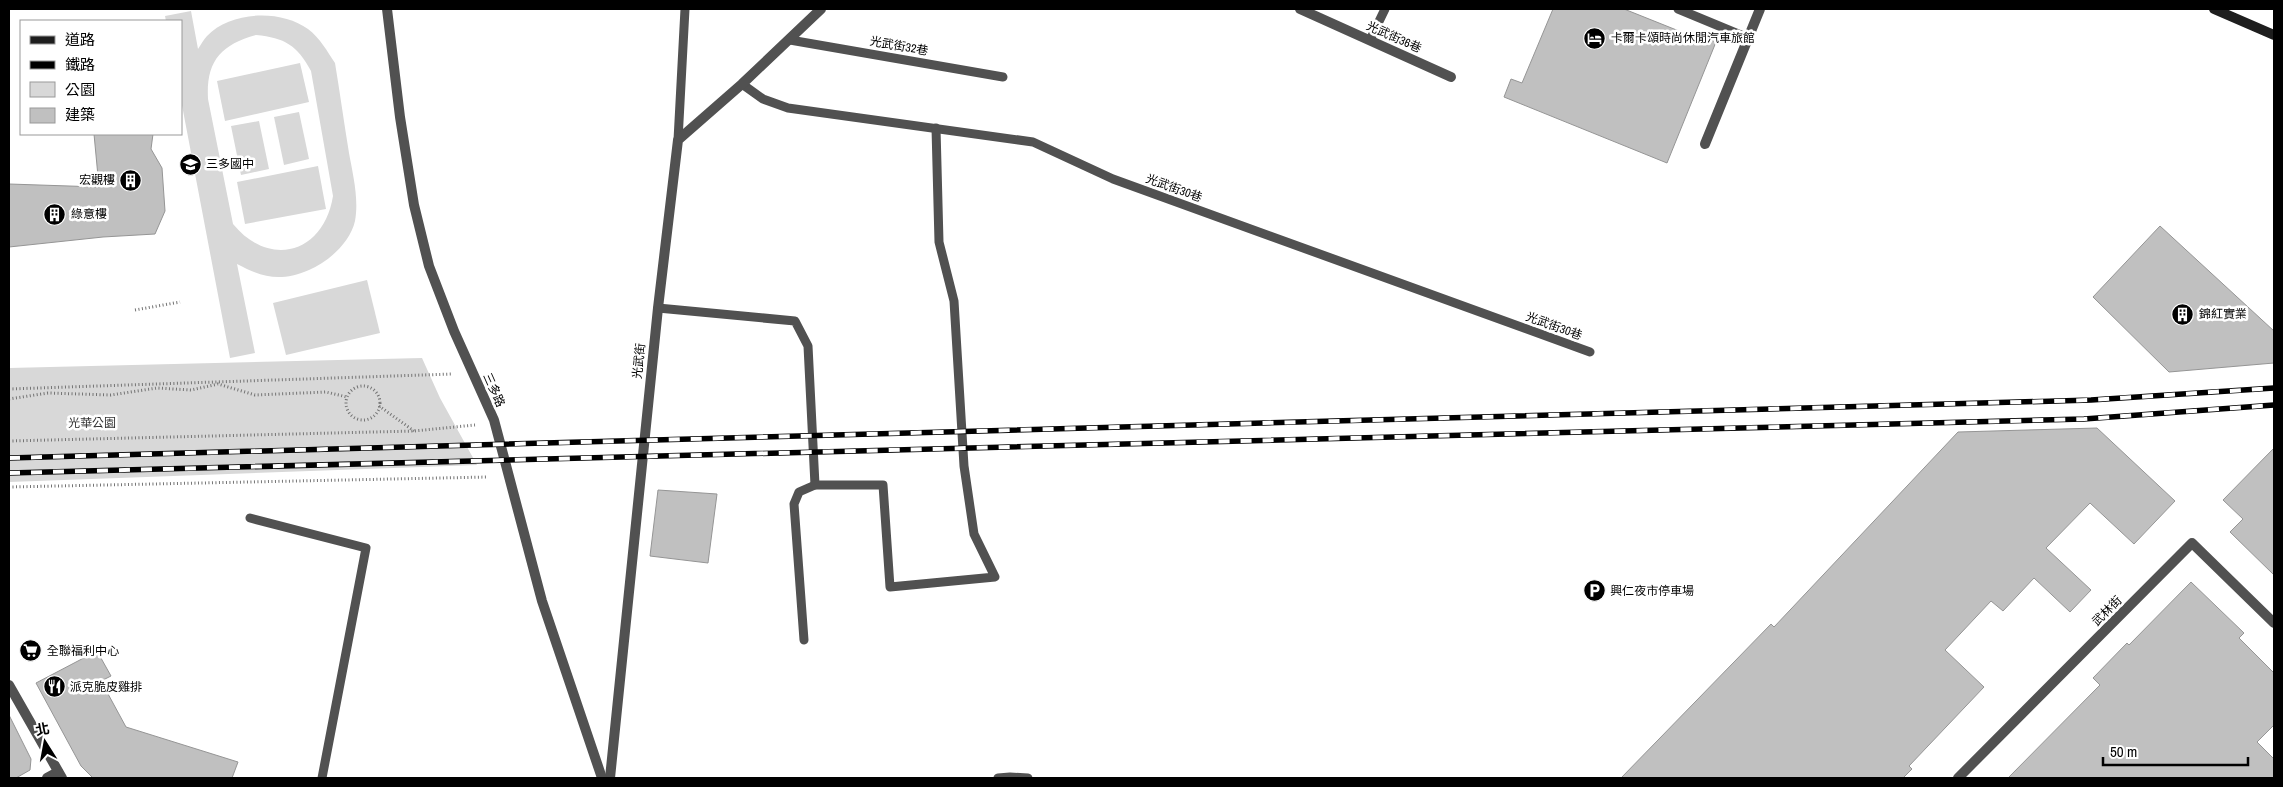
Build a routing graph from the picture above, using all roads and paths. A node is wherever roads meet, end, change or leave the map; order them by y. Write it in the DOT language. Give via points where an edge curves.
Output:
graph roads {
  1 [pos="387,9"];
  2 [pos="685,9"];
  3 [pos="821,9"];
  4 [pos="1300,9"];
  5 [pos="1386,9"];
  6 [pos="1678,9"];
  7 [pos="1760,9"];
  8 [pos="2214,9"];
  9 [pos="2274,35"];
  10 [pos="1748,38"];
  11 [pos="790,40"];
  12 [pos="1370,40"];
  13 [pos="1003,77"];
  14 [pos="1451,77"];
  15 [pos="742,84"];
  16 [pos="936,128"];
  17 [pos="678,140"];
  18 [pos="1705,144"];
  19 [pos="180,302"];
  20 [pos="658,308"];
  21 [pos="134,310"];
  22 [pos="1590,352"];
  23 [pos="452,374"];
  24 [pos="9,389"];
  25 [pos="347,397"];
  26 [pos="9,399"];
  27 [pos="380,406"];
  28 [pos="475,425"];
  29 [pos="414,430"];
  30 [pos="9,441"];
  31 [pos="488,477"];
  32 [pos="815,485"];
  33 [pos="9,487"];
  34 [pos="250,518"];
  35 [pos="2274,623"];
  36 [pos="804,640"];
  37 [pos="9,685"];
  38 [pos="60,775"];
  39 [pos="46,778"];
  40 [pos="322,778"];
  41 [pos="602,778"];
  42 [pos="610,778"];
  43 [pos="998,778"];
  44 [pos="1028,778"];
  45 [pos="1958,778"];
  1 -- 41 [label="street, 三多路" via="412,195 429,266 494,420 542,601"];
  2 -- 17 [label="lane"];
  3 -- 11 [label="street"];
  4 -- 12 [label="street, 光武街36巷"];
  5 -- 12 [label="lane"];
  6 -- 10 [label="lane"];
  7 -- 10 [label="street"];
  8 -- 9 [label="main road"];
  10 -- 18 [label="street"];
  11 -- 13 [label="lane, 光武街32巷"];
  11 -- 15 [label="street"];
  12 -- 14 [label="street, 光武街36巷"];
  15 -- 16 [label="lane, 光武街30巷" via="763,99 788,108"];
  15 -- 17 [label="street"];
  16 -- 22 [label="lane, 光武街30巷" via="1033,142 1113,179"];
  16 -- 32 [label="lane" via="940,242 954,301 964,466 974,534 995,577 890,587 883,485"];
  17 -- 20 [label="street, 光武街"];
  19 -- 21 [label="path"];
  20 -- 32 [label="lane" via="795,321 808,346"];
  20 -- 42 [label="street, 光武街"];
  23 -- 24 [label="path"];
  25 -- 26 [label="path" via="326,392 256,395 218,384 191,390 157,388 110,395 48,393"];
  25 -- 27 [label="path" via="354,389 365,386 378,396"];
  25 -- 27 [label="path" via="349,414 358,420 370,419"];
  27 -- 29 [label="path"];
  28 -- 29 [label="path"];
  29 -- 30 [label="path"];
  31 -- 33 [label="path"];
  32 -- 36 [label="lane" via="799,492 794,504"];
  34 -- 40 [label="lane" via="366,548"];
  35 -- 45 [label="street, 武林街" via="2192,543"];
  37 -- 38 [label="street"];
  38 -- 39 [label="street"];
  43 -- 44 [label="lane"];
}
